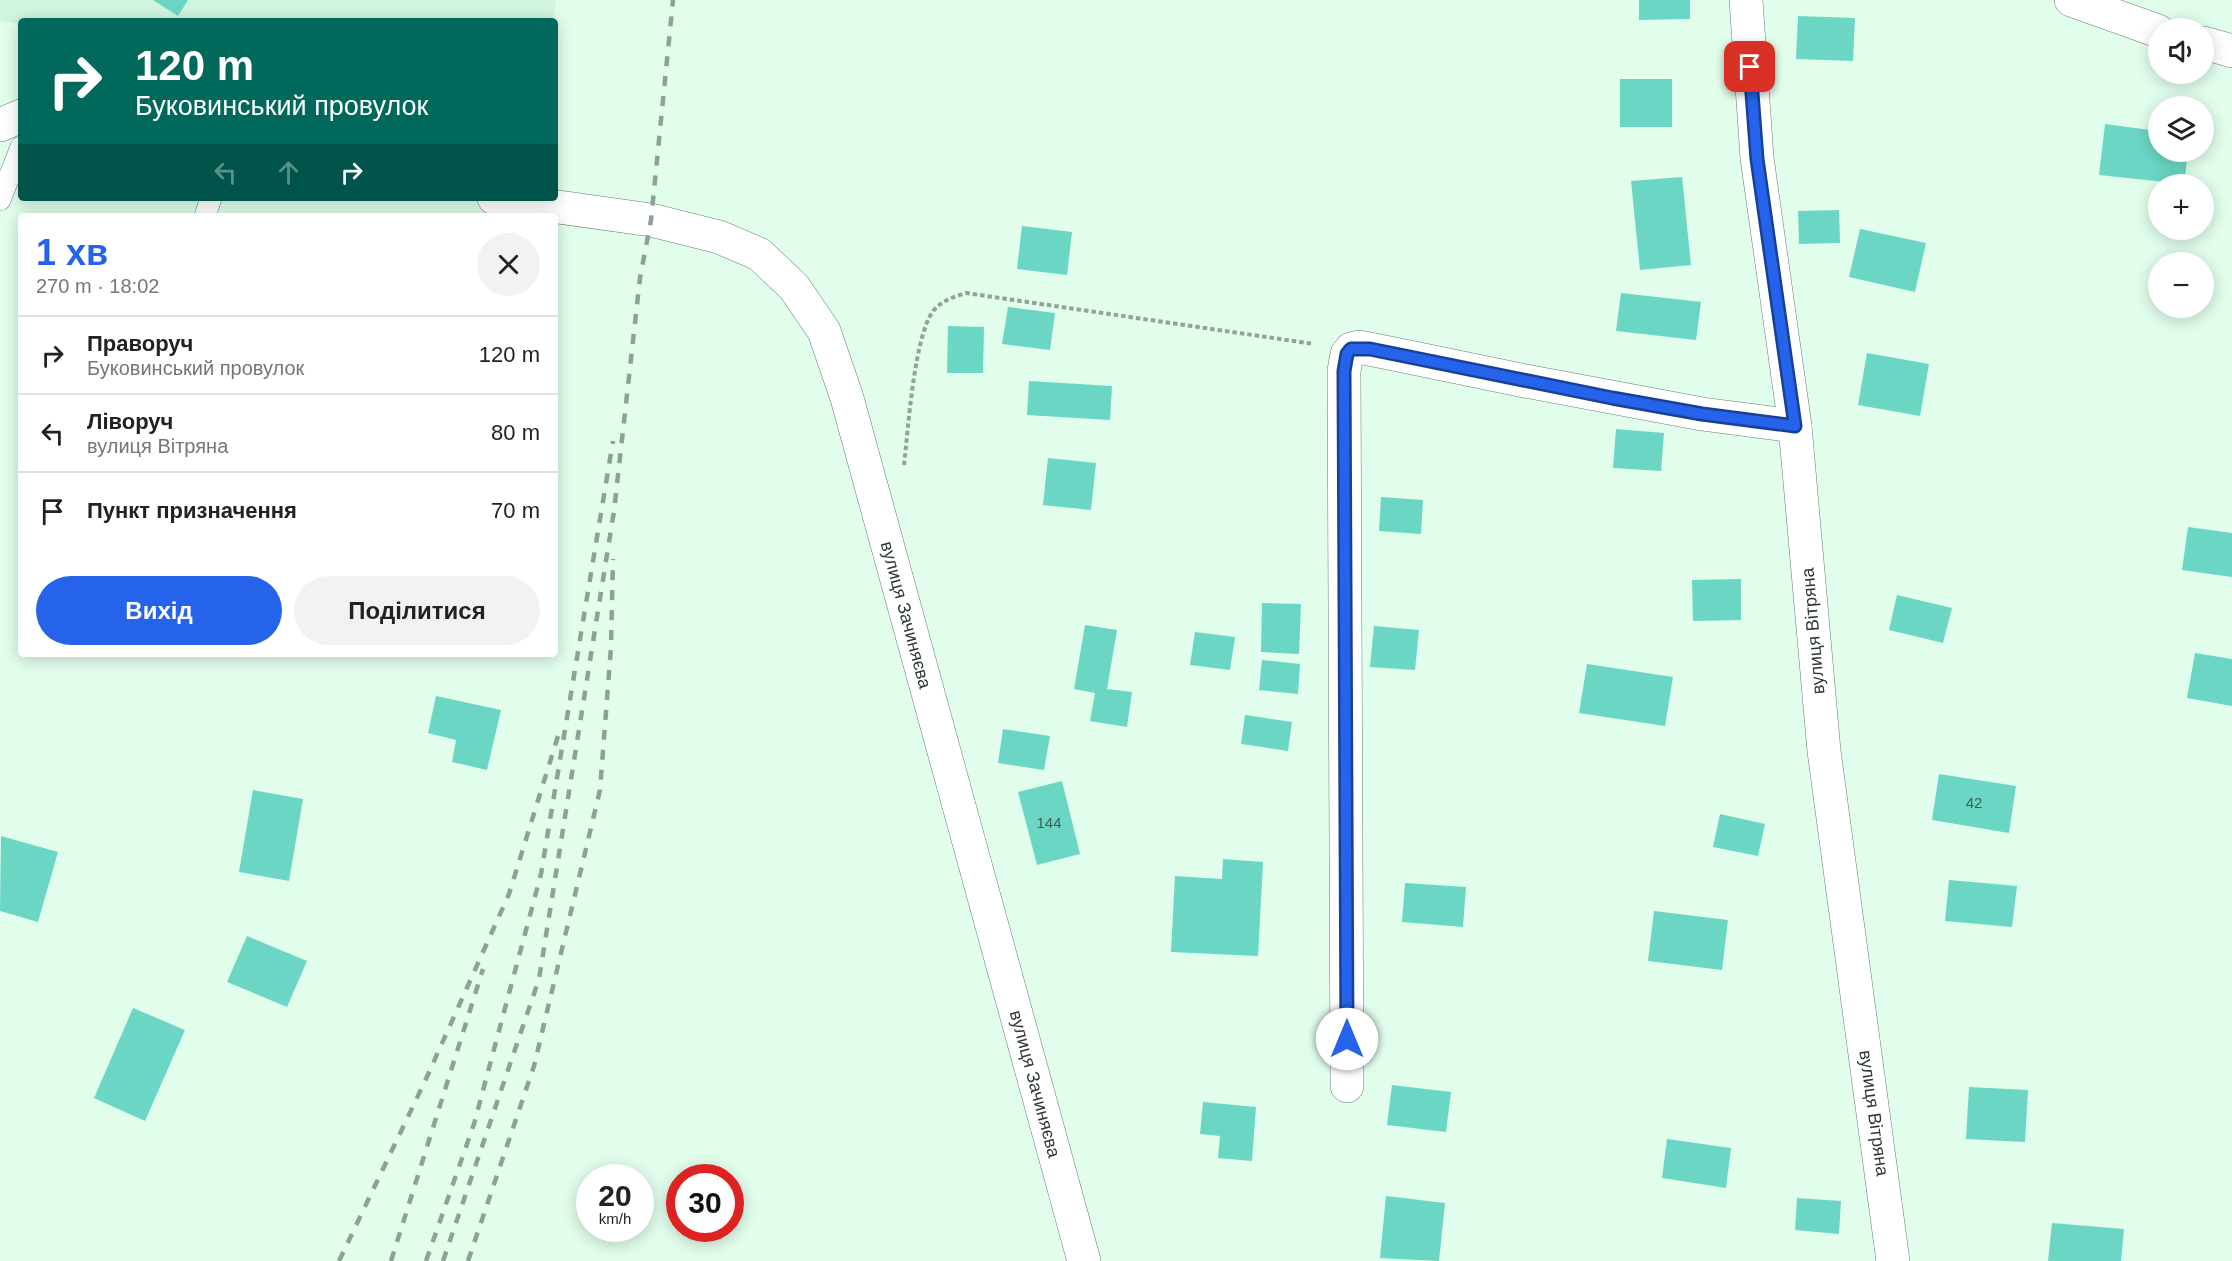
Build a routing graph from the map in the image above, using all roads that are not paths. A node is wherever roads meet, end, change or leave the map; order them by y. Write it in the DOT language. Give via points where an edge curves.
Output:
graph roads {
  1 [pos="1746,0"];
  2 [pos="2071,0"];
  3 [pos="2148,27"];
  4 [pos="2214,46"];
  5 [pos="2232,51"];
  6 [pos="18,117"];
  7 [pos="0,125"];
  8 [pos="18,155"];
  9 [pos="0,200"];
  10 [pos="515,201"];
  11 [pos="1795,426"];
  12 [pos="1347,1086"];
  13 [pos="1084,1261"];
  14 [pos="1893,1261"];
  1 -- 11 [label="street, вулиця Вітряна" via="1757,159"];
  2 -- 3 [label="street"];
  4 -- 5 [label="street"];
  6 -- 7 [label="street"];
  8 -- 9 [label="lane"];
  10 -- 13 [label="street, вулиця Зачиняєва" via="651,220 719,237 759,254 794,287 824,330 847,398"];
  11 -- 12 [label="street" via="1668,408 1399,354 1359,348 1347,354"];
  11 -- 14 [label="street, вулиця Вітряна" via="1824,751"];
}
